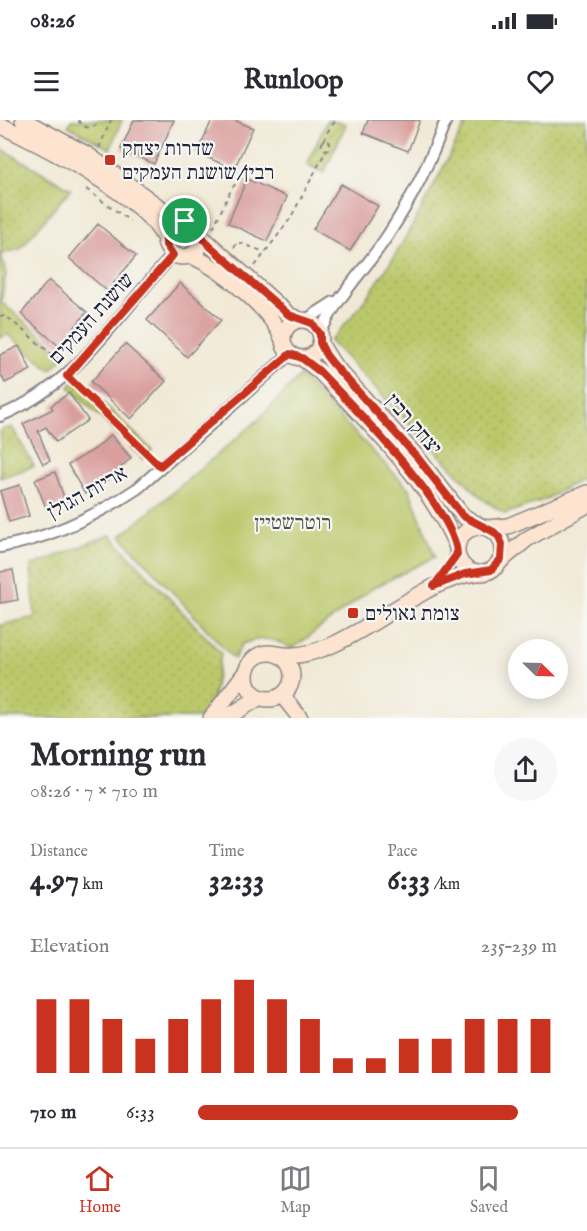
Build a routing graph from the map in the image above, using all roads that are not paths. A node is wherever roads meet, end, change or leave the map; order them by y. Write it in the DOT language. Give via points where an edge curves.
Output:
graph roads {
  1 [pos="23,120"];
  2 [pos="446,120"];
  3 [pos="0,125"];
  4 [pos="185,221"];
  5 [pos="206,234"];
  6 [pos="165,239"];
  7 [pos="173,255"];
  8 [pos="192,256"];
  9 [pos="341,297"];
  10 [pos="303,320"];
  11 [pos="282,338"];
  12 [pos="320,339"];
  13 [pos="296,356"];
  14 [pos="0,416"];
  15 [pos="587,492"];
  16 [pos="587,505"];
  17 [pos="485,528"];
  18 [pos="0,547"];
  19 [pos="457,551"];
  20 [pos="498,563"];
  21 [pos="477,573"];
  22 [pos="434,586"];
  23 [pos="329,646"];
  24 [pos="278,654"];
  25 [pos="245,673"];
  26 [pos="291,682"];
  27 [pos="282,695"];
  28 [pos="260,697"];
  29 [pos="211,718"];
  30 [pos="226,718"];
  31 [pos="300,718"];
  1 -- 4 [label="main road" via="88,155"];
  2 -- 9 [label="street" via="404,208"];
  3 -- 6 [label="main road" via="80,167 153,220"];
  4 -- 5 [label="main road"];
  4 -- 6 [label="main road" via="169,227"];
  5 -- 8 [label="main road"];
  5 -- 10 [label="main road" via="289,315"];
  6 -- 7 [label="main road"];
  7 -- 8 [label="main road"];
  7 -- 14 [label="street, שושנת העמקים" via="69,374 39,397"];
  8 -- 11 [label="main road" via="229,279 272,319"];
  9 -- 10 [label="street"];
  9 -- 12 [label="street"];
  10 -- 11 [label="main road" via="287,326"];
  10 -- 12 [label="main road" via="312,323"];
  11 -- 13 [label="main road" via="283,345"];
  12 -- 13 [label="main road" via="315,353"];
  12 -- 17 [label="main road, יצחק רבין" via="333,364 417,457 463,516"];
  13 -- 18 [label="street, אריות הגולן" via="138,488 82,521 49,535"];
  13 -- 19 [label="main road, יצחק רבין" via="319,371 406,467 449,527"];
  15 -- 17 [label="main road" via="508,526"];
  16 -- 20 [label="main road" via="527,539"];
  17 -- 19 [label="main road" via="474,528 463,535"];
  17 -- 20 [label="main road" via="499,537 502,544"];
  19 -- 21 [label="main road" via="464,567"];
  19 -- 22 [label="main road"];
  20 -- 21 [label="main road" via="491,570"];
  21 -- 22 [label="main road"];
  22 -- 23 [label="main road"];
  23 -- 24 [label="main road" via="288,656"];
  23 -- 26 [label="main road"];
  24 -- 25 [label="main road" via="257,655"];
  24 -- 26 [label="main road" via="289,664"];
  25 -- 28 [label="main road" via="248,687"];
  25 -- 29 [label="main road"];
  26 -- 27 [label="main road"];
  27 -- 28 [label="main road"];
  27 -- 31 [label="main road"];
  28 -- 30 [label="main road"];
}
